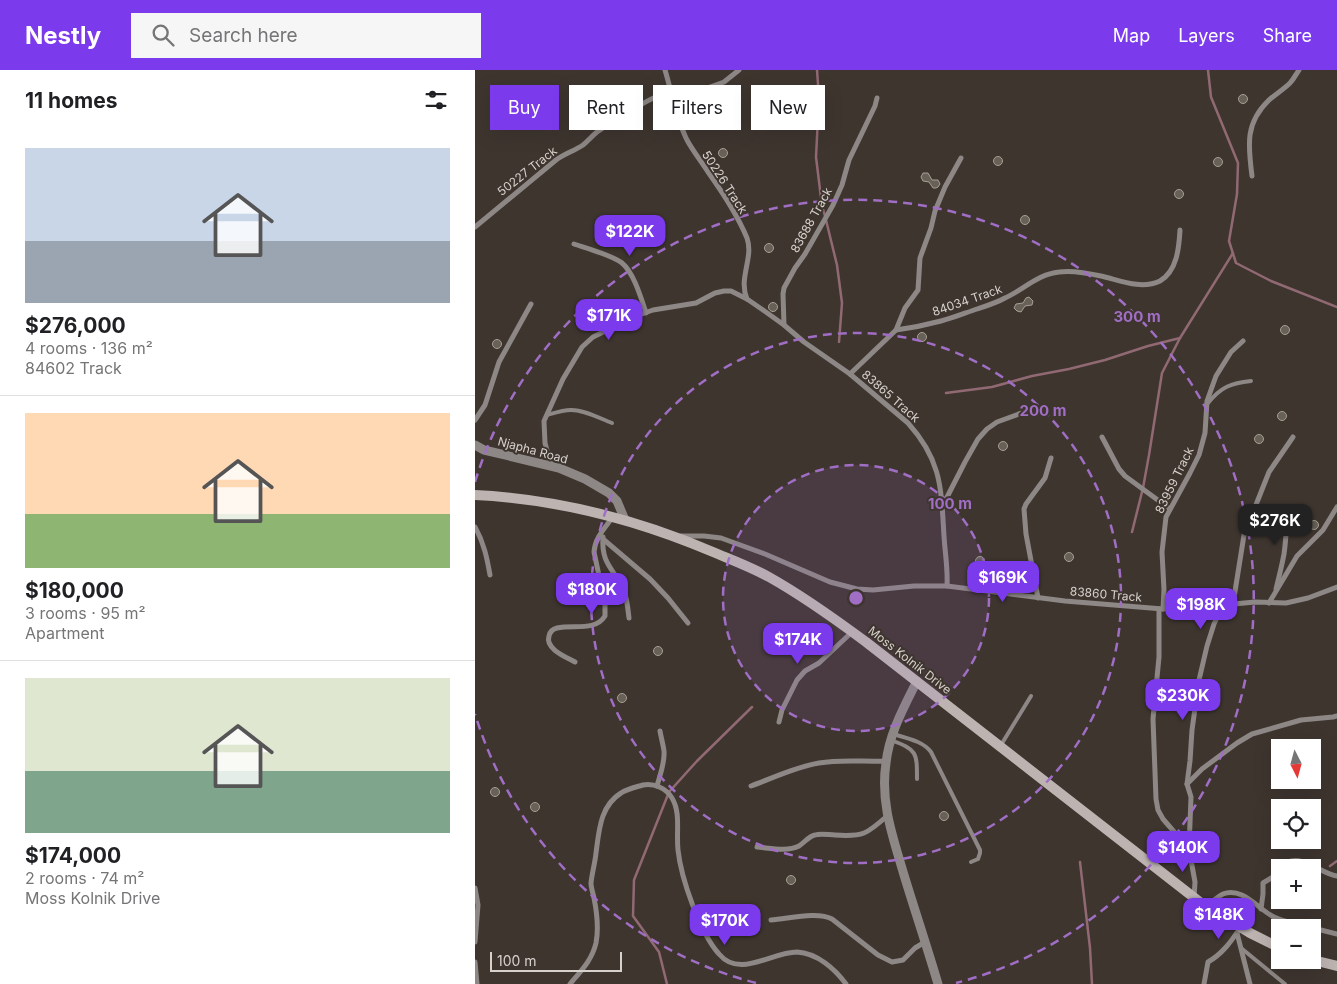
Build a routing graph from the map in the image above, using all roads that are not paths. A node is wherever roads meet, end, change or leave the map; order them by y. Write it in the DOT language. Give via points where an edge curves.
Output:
graph roads {
  1 [pos="665,70"];
  2 [pos="739,70"];
  3 [pos="1299,70"];
  4 [pos="670,85"];
  5 [pos="716,85"];
  6 [pos="653,98"];
  7 [pos="877,98"];
  8 [pos="683,130"];
  9 [pos="961,158"];
  10 [pos="1251,176"];
  11 [pos="475,226"];
  12 [pos="1181,230"];
  13 [pos="573,244"];
  14 [pos="747,299"];
  15 [pos="531,304"];
  16 [pos="646,313"];
  17 [pos="784,325"];
  18 [pos="896,330"];
  19 [pos="1243,341"];
  20 [pos="850,374"];
  21 [pos="1251,380"];
  22 [pos="1207,404"];
  23 [pos="1027,411"];
  24 [pos="547,415"];
  25 [pos="475,420"];
  26 [pos="612,423"];
  27 [pos="1102,437"];
  28 [pos="1293,437"];
  29 [pos="475,445"];
  30 [pos="1051,458"];
  31 [pos="551,466"];
  32 [pos="475,494"];
  33 [pos="943,506"];
  34 [pos="1337,506"];
  35 [pos="1170,508"];
  36 [pos="1295,508"];
  37 [pos="612,517"];
  38 [pos="625,520"];
  39 [pos="475,527"];
  40 [pos="604,529"];
  41 [pos="671,536"];
  42 [pos="603,539"];
  43 [pos="490,575"];
  44 [pos="947,586"];
  45 [pos="1337,587"];
  46 [pos="1275,594"];
  47 [pos="1038,598"];
  48 [pos="1269,603"];
  49 [pos="1233,604"];
  50 [pos="1223,605"];
  51 [pos="1161,609"];
  52 [pos="629,618"];
  53 [pos="688,623"];
  54 [pos="852,631"];
  55 [pos="575,662"];
  56 [pos="917,681"];
  57 [pos="1031,696"];
  58 [pos="1337,716"];
  59 [pos="779,722"];
  60 [pos="660,730"];
  61 [pos="892,737"];
  62 [pos="1000,747"];
  63 [pos="886,761"];
  64 [pos="917,779"];
  65 [pos="1187,784"];
  66 [pos="657,786"];
  67 [pos="751,786"];
  68 [pos="887,816"];
  69 [pos="757,847"];
  70 [pos="1189,849"];
  71 [pos="971,862"];
  72 [pos="1321,869"];
  73 [pos="1337,876"];
  74 [pos="1271,878"];
  75 [pos="475,888"];
  76 [pos="1194,898"];
  77 [pos="1206,906"];
  78 [pos="1261,909"];
  79 [pos="1279,919"];
  80 [pos="771,920"];
  81 [pos="1321,930"];
  82 [pos="1239,931"];
  83 [pos="1337,934"];
  84 [pos="475,942"];
  85 [pos="925,942"];
  86 [pos="1271,944"];
  87 [pos="1241,948"];
  88 [pos="475,962"];
  89 [pos="1321,962"];
  90 [pos="1337,966"];
  91 [pos="476,982"];
  92 [pos="571,984"];
  93 [pos="846,984"];
  94 [pos="938,984"];
  95 [pos="1204,984"];
  96 [pos="1250,984"];
  97 [pos="1285,984"];
  1 -- 4 [label="street, 50226 Track"];
  2 -- 5 [label="street"];
  3 -- 10 [label="street" via="1289,84 1262,107 1251,127"];
  6 -- 11 [label="street, 50227 Track" via="556,160"];
  7 -- 17 [label="street, 83688 Track" via="833,205 784,288"];
  8 -- 14 [label="street, 50226 Track" via="697,157 724,195 747,240 749,252 744,286"];
  9 -- 18 [label="street" via="935,211 921,258 918,290 905,308"];
  12 -- 18 [label="street, 84034 Track" via="1172,268 1157,282 1126,283 1085,273 1055,272 994,303 941,321"];
  13 -- 16 [label="street" via="622,263"];
  14 -- 16 [label="street" via="724,291 696,303"];
  14 -- 17 [label="street, 83865 Track"];
  15 -- 25 [label="street" via="499,362 485,406"];
  16 -- 24 [label="street" via="593,338 582,347"];
  17 -- 20 [label="street, 83865 Track"];
  18 -- 20 [label="street"];
  19 -- 22 [label="street, 83959 Track" via="1219,370"];
  20 -- 33 [label="street, 83865 Track" via="916,431 936,468"];
  21 -- 22 [label="lane" via="1220,390"];
  22 -- 35 [label="street, 83959 Track" via="1202,445 1191,473"];
  23 -- 33 [label="street" via="987,428"];
  24 -- 26 [label="lane" via="574,410"];
  24 -- 31 [label="street" via="544,434"];
  27 -- 35 [label="street" via="1125,476"];
  28 -- 49 [label="street" via="1269,472 1244,536"];
  29 -- 31 [label="street, Njapha Road"];
  30 -- 47 [label="street" via="1045,478 1023,509"];
  31 -- 38 [label="street, Njapha Road" via="609,494 617,501"];
  32 -- 37 [label="main road, Moss Kolnik Drive" via="556,504"];
  33 -- 44 [label="street, 83865 Track"];
  34 -- 46 [label="street" via="1323,530 1297,556"];
  35 -- 51 [label="street, 83959 Track" via="1162,547 1164,590"];
  36 -- 46 [label="street" via="1287,524"];
  37 -- 38 [label="main road, Moss Kolnik Drive"];
  37 -- 40 [label="street"];
  38 -- 41 [label="main road, Moss Kolnik Drive"];
  39 -- 43 [label="street" via="487,554"];
  40 -- 42 [label="street"];
  40 -- 55 [label="street" via="594,544 593,552 605,616 601,622 591,625 553,629 548,638 553,649"];
  41 -- 44 [label="street, 83860 Track" via="721,538 830,582 857,589"];
  41 -- 54 [label="main road, Moss Kolnik Drive" via="769,577"];
  42 -- 52 [label="street" via="605,561 626,596"];
  42 -- 53 [label="street" via="650,580"];
  44 -- 47 [label="street, 83860 Track"];
  45 -- 48 [label="street, 83860 Track" via="1292,603"];
  46 -- 48 [label="street"];
  47 -- 51 [label="street, 83860 Track"];
  48 -- 49 [label="street, 83860 Track"];
  49 -- 50 [label="street, 83860 Track"];
  50 -- 51 [label="street, 83860 Track"];
  50 -- 65 [label="street" via="1210,635 1199,680"];
  51 -- 70 [label="street, 83959 Track" via="1153,719 1157,804 1166,824"];
  54 -- 56 [label="main road, Moss Kolnik Drive"];
  54 -- 59 [label="street" via="797,680"];
  56 -- 61 [label="street"];
  56 -- 62 [label="main road, Moss Kolnik Drive"];
  57 -- 62 [label="lane"];
  58 -- 65 [label="street" via="1301,720 1252,734 1202,769"];
  60 -- 66 [label="street" via="664,752"];
  61 -- 63 [label="street"];
  61 -- 64 [label="lane" via="914,752"];
  61 -- 71 [label="lane" via="919,742 931,752 980,850 978,859"];
  62 -- 76 [label="main road, Moss Kolnik Drive"];
  63 -- 67 [label="street" via="819,763"];
  63 -- 68 [label="street"];
  65 -- 70 [label="street" via="1191,797"];
  66 -- 92 [label="street" via="649,784 623,792 609,805 600,822 591,884 597,912 596,943 589,962"];
  66 -- 93 [label="street" via="669,792 673,800 678,817 679,853 684,877 703,930 717,953 739,966 783,954 804,953 828,965"];
  68 -- 69 [label="street" via="863,834 815,834 799,846 784,849"];
  68 -- 85 [label="street"];
  70 -- 76 [label="street" via="1195,882"];
  72 -- 73 [label="street"];
  74 -- 78 [label="street" via="1263,883"];
  75 -- 84 [label="street" via="478,905"];
  76 -- 77 [label="main road, Moss Kolnik Drive"];
  77 -- 78 [label="street" via="1230,892 1247,898"];
  77 -- 82 [label="main road, Moss Kolnik Drive"];
  78 -- 79 [label="street"];
  80 -- 85 [label="street" via="811,916 832,919 892,962 903,960"];
  81 -- 83 [label="street"];
  82 -- 86 [label="main road, Moss Kolnik Drive"];
  82 -- 87 [label="street"];
  82 -- 95 [label="street" via="1226,948 1208,962"];
  85 -- 94 [label="street"];
  87 -- 96 [label="street"];
  87 -- 97 [label="lane"];
  88 -- 91 [label="street"];
  89 -- 90 [label="main road"];
}
